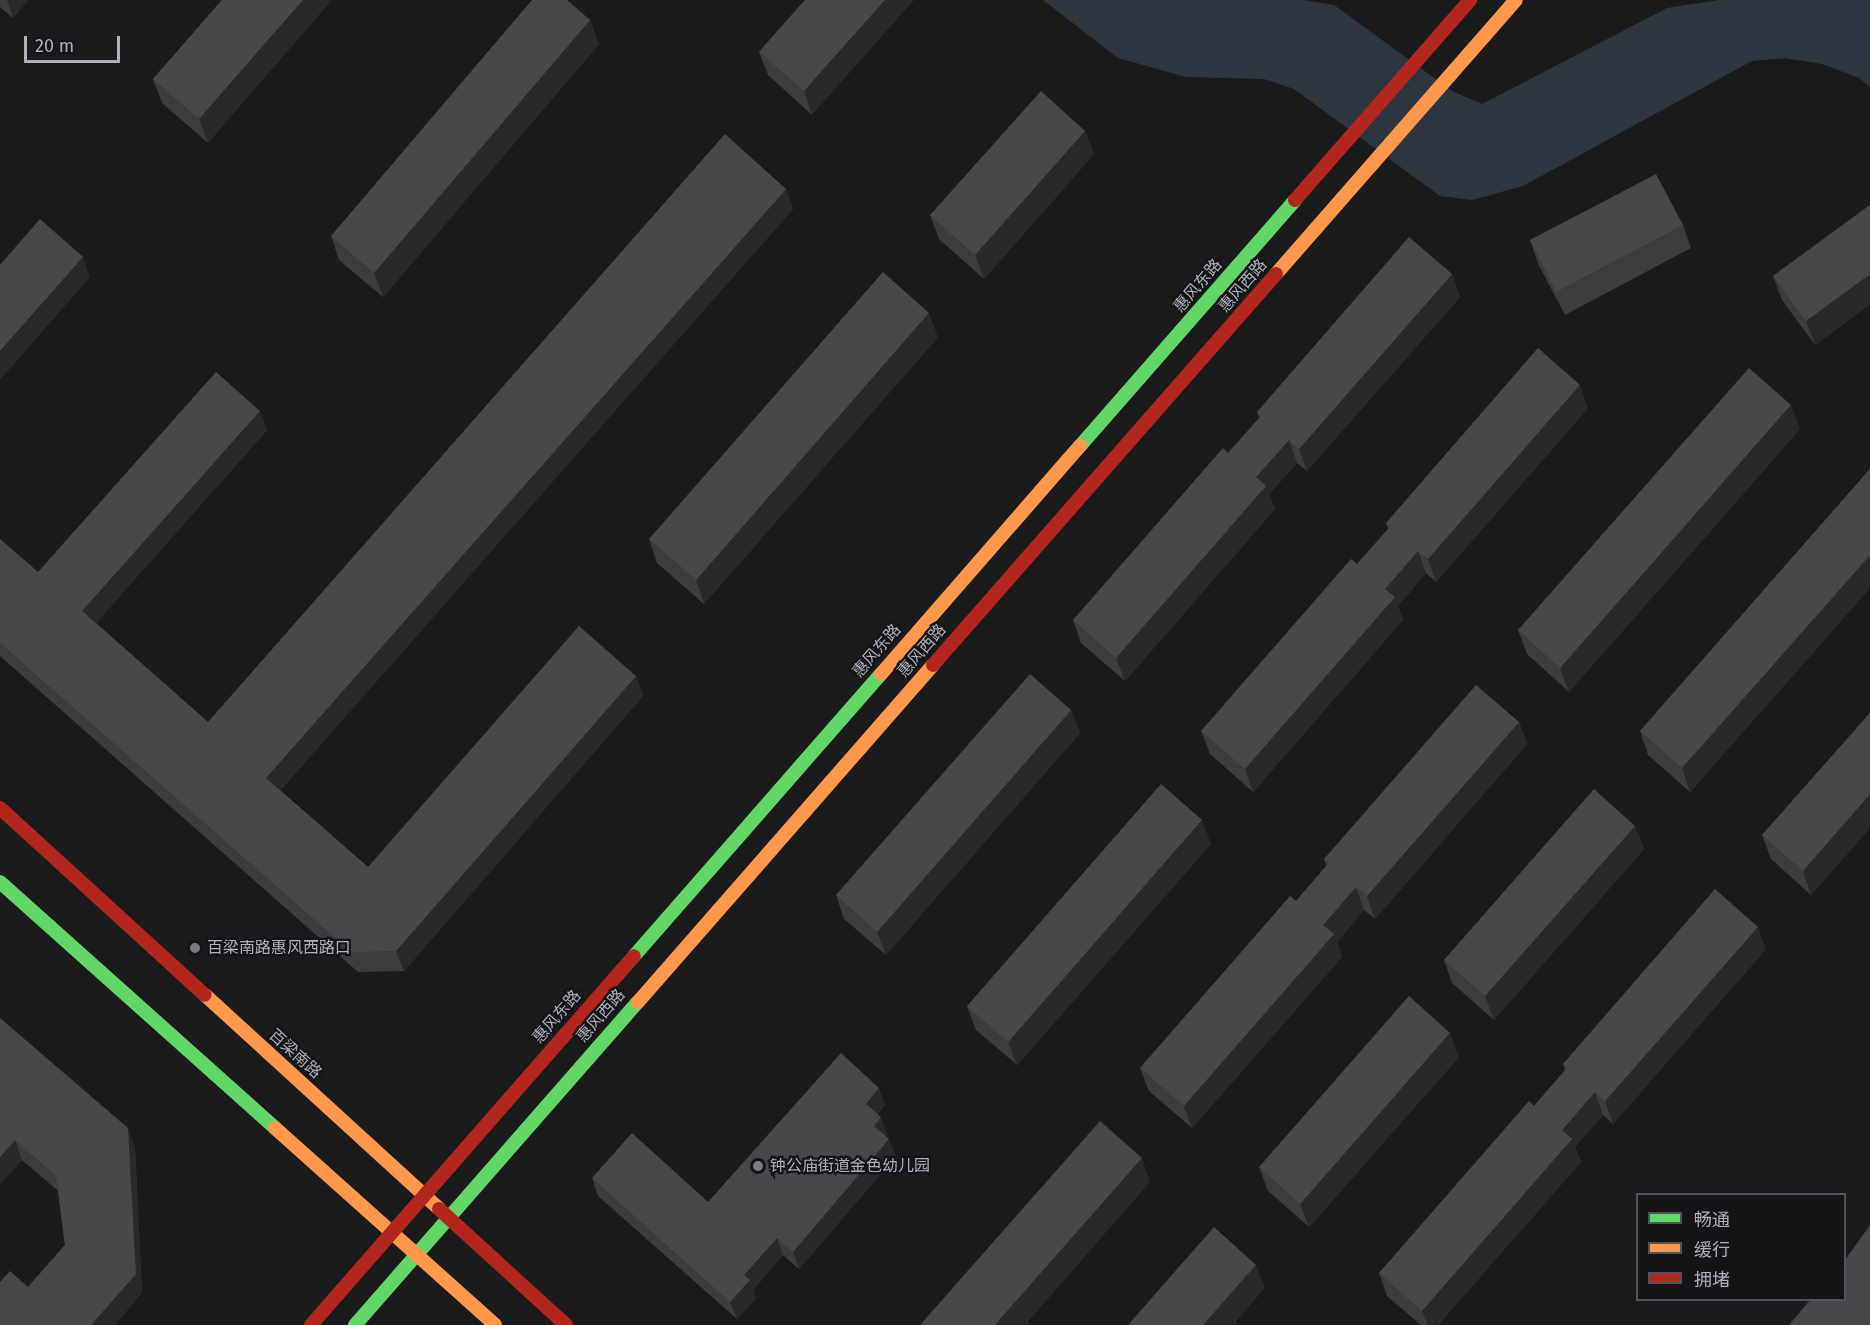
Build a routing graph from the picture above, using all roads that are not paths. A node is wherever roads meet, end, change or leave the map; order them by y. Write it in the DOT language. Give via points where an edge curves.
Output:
graph roads {
  1 [pos="1470,0"];
  2 [pos="1516,0"];
  3 [pos="0,808"];
  4 [pos="0,882"];
  5 [pos="424,1194"];
  6 [pos="447,1216"];
  7 [pos="394,1231"];
  8 [pos="418,1254"];
  9 [pos="311,1325"];
  10 [pos="355,1325"];
  11 [pos="495,1325"];
  12 [pos="566,1325"];
  1 -- 5 [label="street, 惠风东路"];
  2 -- 6 [label="street, 惠风西路"];
  3 -- 5 [label="street, 百梁南路"];
  4 -- 7 [label="street"];
  5 -- 6 [label="street, 百梁南路"];
  5 -- 7 [label="street, 惠风东路"];
  6 -- 8 [label="street, 惠风西路"];
  6 -- 12 [label="street, 百梁南路"];
  7 -- 8 [label="street"];
  7 -- 9 [label="street, 惠风东路"];
  8 -- 10 [label="street, 惠风西路"];
  8 -- 11 [label="street"];
}
